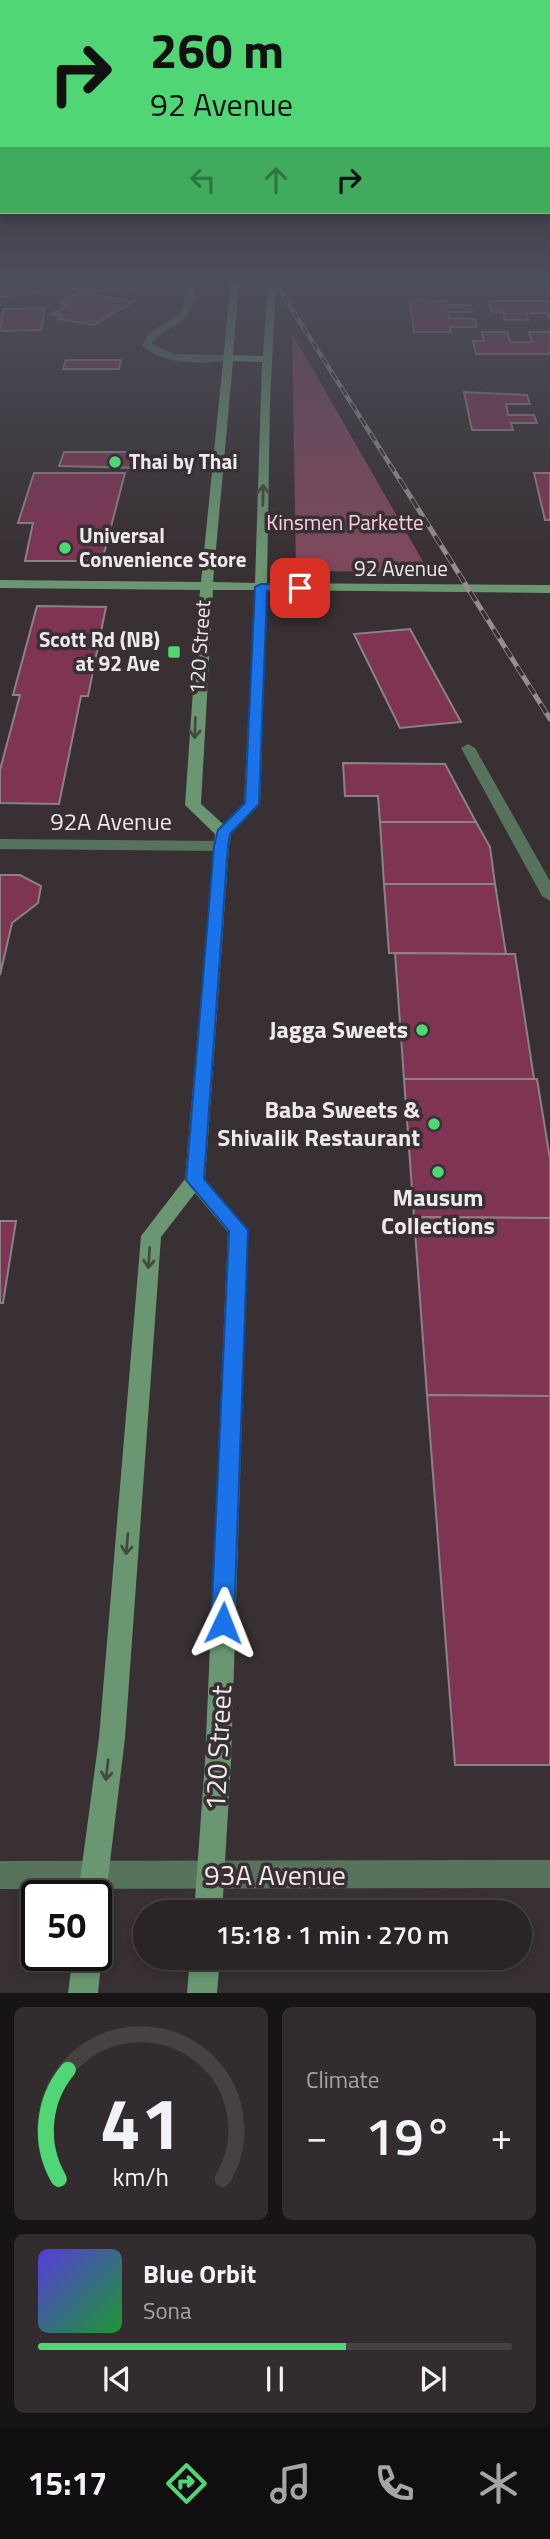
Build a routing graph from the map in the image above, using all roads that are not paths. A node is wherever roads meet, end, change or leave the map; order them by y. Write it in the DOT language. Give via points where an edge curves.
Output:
graph roads {
  1 [pos="227,374"];
  2 [pos="268,374"];
  3 [pos="0,584"];
  4 [pos="205,587"];
  5 [pos="261,587"];
  6 [pos="550,589"];
  7 [pos="468,748"];
  8 [pos="222,839"];
  9 [pos="0,844"];
  10 [pos="550,896"];
  11 [pos="195,1180"];
  12 [pos="550,1874"];
  13 [pos="0,1875"];
  14 [pos="211,1875"];
  15 [pos="46,1880"];
  16 [pos="94,1880"];
  17 [pos="112,1883"];
  18 [pos="209,1900"];
  19 [pos="204,1970"];
  20 [pos="85,1971"];
  21 [pos="83,1993"];
  22 [pos="202,1993"];
  1 -- 4 [label="main road, 120 Street"];
  5 -- 2 [label="main road, one-way"];
  3 -- 4 [label="main road, 92 Avenue"];
  4 -- 5 [label="main road, 92 Avenue"];
  4 -- 8 [label="main road, 120 Street, one-way" via="192,805"];
  5 -- 6 [label="main road, 92 Avenue"];
  5 -- 8 [label="main road" via="252,804"];
  7 -- 10 [label="street"];
  8 -- 9 [label="street, 92A Avenue"];
  8 -- 11 [label="main road"];
  11 -- 14 [label="main road, 120 Street" via="238,1230"];
  11 -- 16 [label="main road, one-way" via="151,1236 112,1738"];
  12 -- 14 [label="street, 93A Avenue"];
  13 -- 15 [label="street, 93A Avenue"];
  14 -- 17 [label="street, 93A Avenue"];
  14 -- 18 [label="main road, 120 Street"];
  19 -- 22 [label="main road"];
  20 -- 21 [label="main road"];
}
